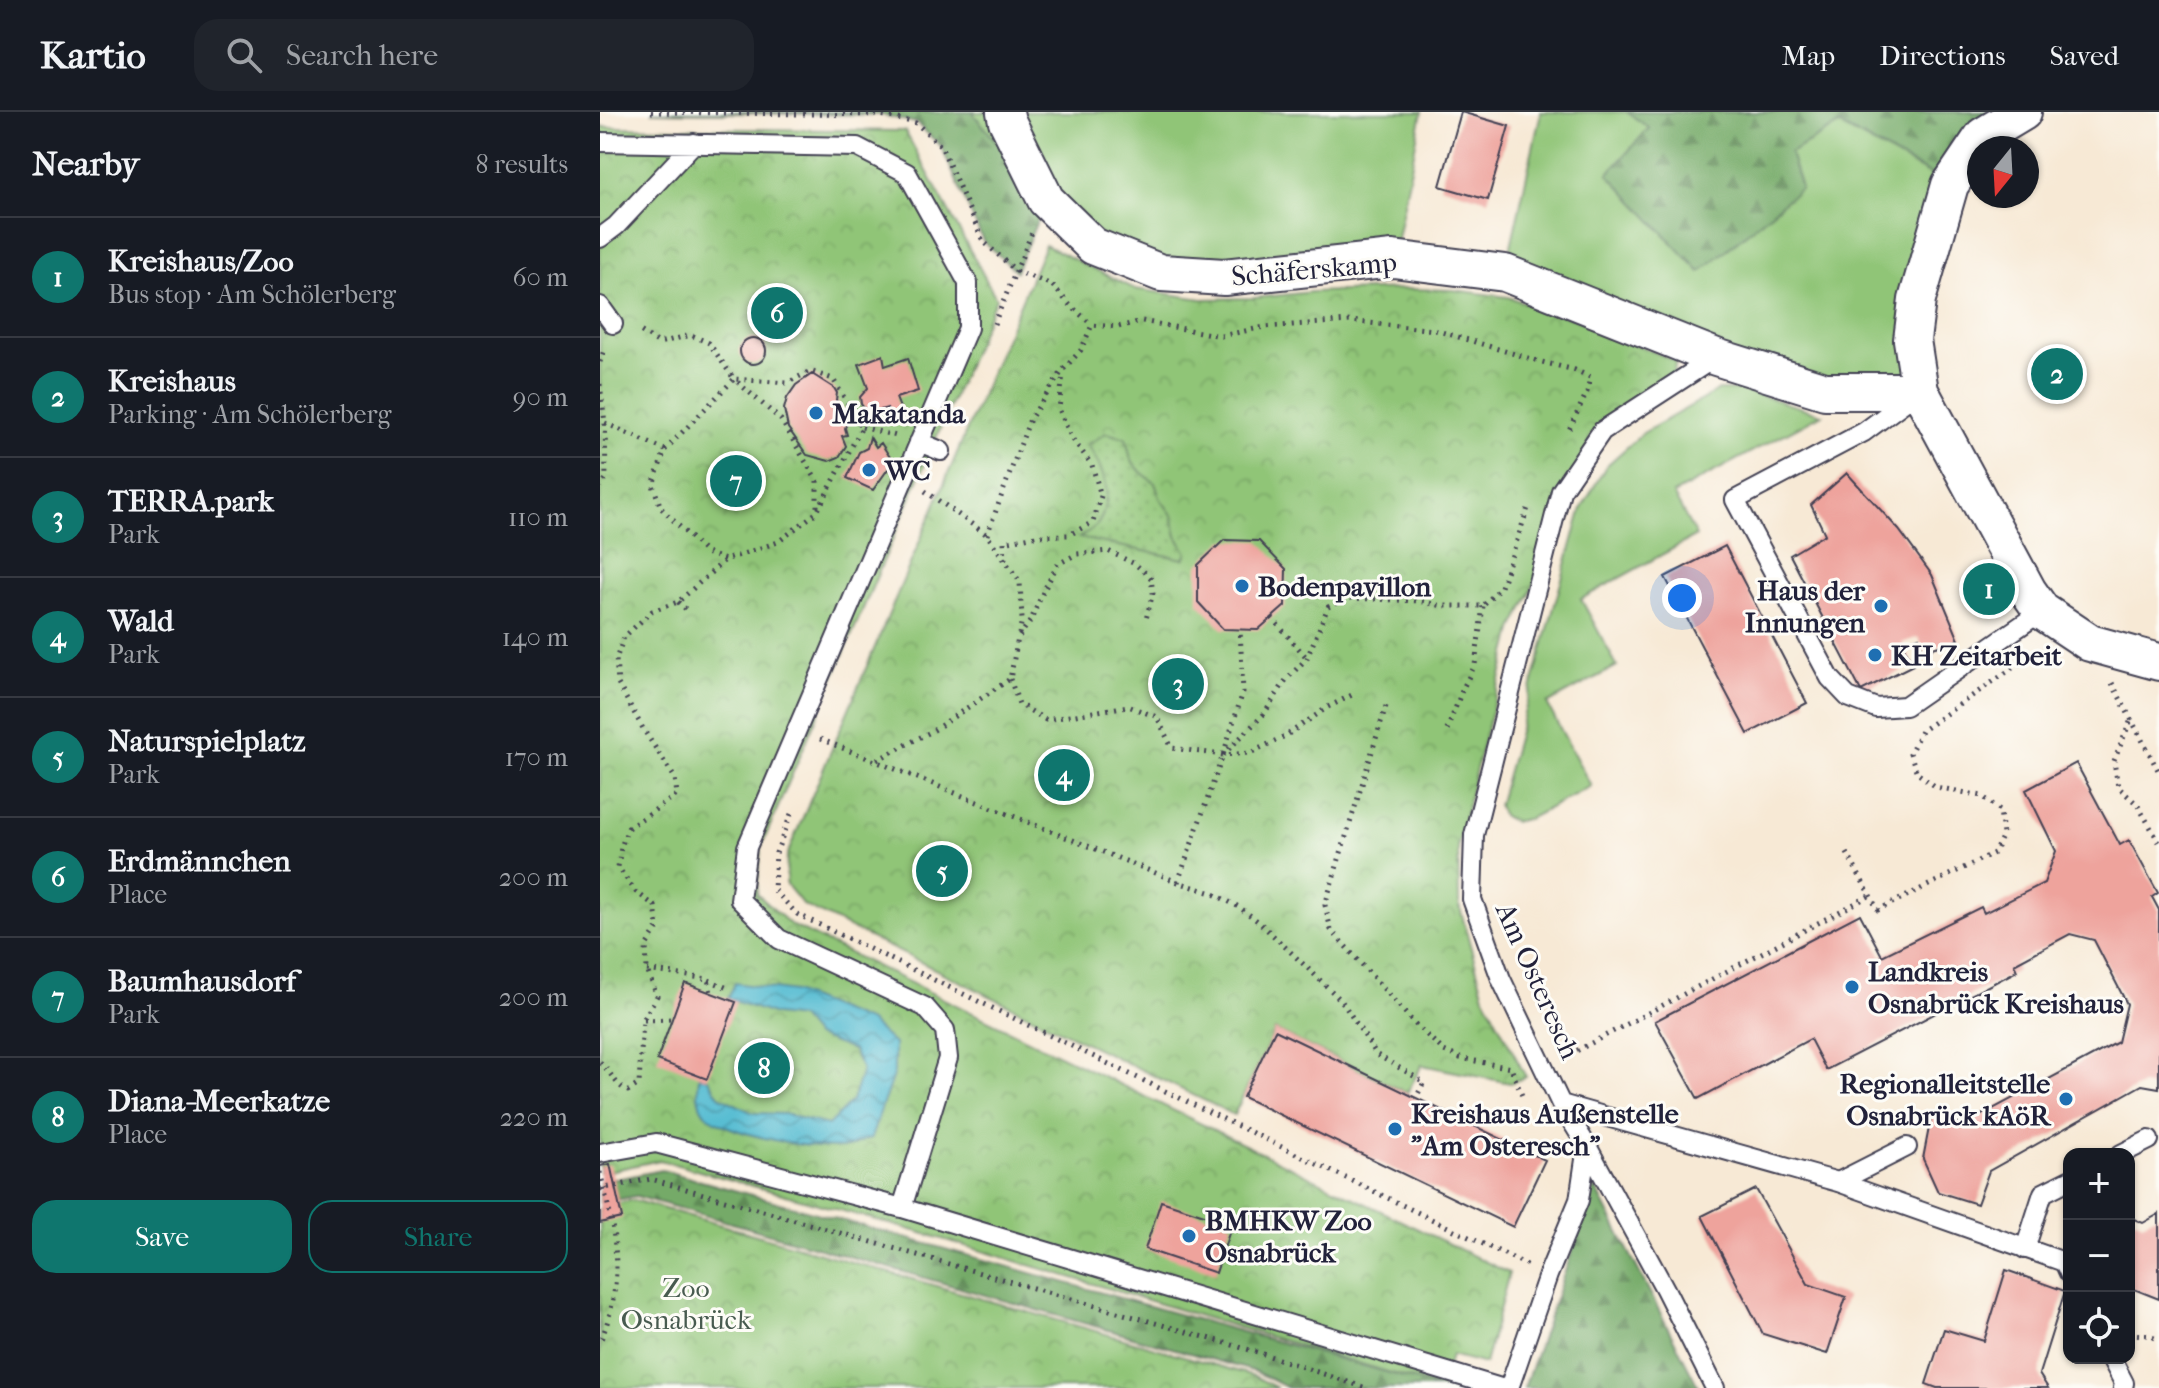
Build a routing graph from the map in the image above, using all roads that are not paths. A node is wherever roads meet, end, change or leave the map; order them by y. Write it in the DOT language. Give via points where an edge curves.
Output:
graph roads {
  1 [pos="1005,112"];
  2 [pos="2023,112"];
  3 [pos="600,142"];
  4 [pos="694,143"];
  5 [pos="600,238"];
  6 [pos="600,306"];
  7 [pos="613,324"];
  8 [pos="1716,357"];
  9 [pos="1920,391"];
  10 [pos="919,442"];
  11 [pos="941,451"];
  12 [pos="2067,628"];
  13 [pos="2159,662"];
  14 [pos="1561,1104"];
  15 [pos="2149,1140"];
  16 [pos="1587,1146"];
  17 [pos="1907,1147"];
  18 [pos="2133,1148"];
  19 [pos="600,1153"];
  20 [pos="1838,1182"];
  21 [pos="2063,1183"];
  22 [pos="902,1208"];
  23 [pos="2025,1249"];
  24 [pos="2063,1262"];
  25 [pos="2114,1364"];
  26 [pos="1501,1388"];
  27 [pos="1509,1388"];
  28 [pos="1715,1388"];
  29 [pos="2123,1388"];
  1 -- 8 [label="street, Schäferskamp" via="1046,200 1093,246 1161,273 1224,277 1393,259 1505,273"];
  2 -- 9 [label="street" via="1983,136 1950,185 1917,300 1912,340"];
  3 -- 4 [label="lane"];
  4 -- 5 [label="lane"];
  4 -- 10 [label="lane" via="857,147 907,173 968,283 968,328"];
  6 -- 7 [label="lane"];
  8 -- 9 [label="street, Schäferskamp" via="1825,391"];
  8 -- 14 [label="lane, Am Osteresch" via="1602,431 1561,491 1474,835 1472,899 1501,979"];
  9 -- 12 [label="street" via="2028,591"];
  9 -- 12 [label="lane" via="1864,432 1735,500 1830,678 1848,697 1876,708 1905,706"];
  10 -- 11 [label="lane"];
  10 -- 22 [label="lane" via="747,847 740,900 779,939 925,1007 945,1030 948,1058"];
  12 -- 13 [label="street"];
  14 -- 16 [label="lane, Am Osteresch"];
  14 -- 20 [label="lane"];
  15 -- 18 [label="lane"];
  16 -- 27 [label="lane" via="1579,1200"];
  16 -- 28 [label="lane, Am Osteresch"];
  17 -- 20 [label="lane"];
  19 -- 22 [label="lane" via="656,1143"];
  20 -- 23 [label="lane"];
  21 -- 23 [label="lane" via="2043,1193"];
  22 -- 26 [label="lane"];
  23 -- 24 [label="lane"];
  25 -- 29 [label="lane"];
}
